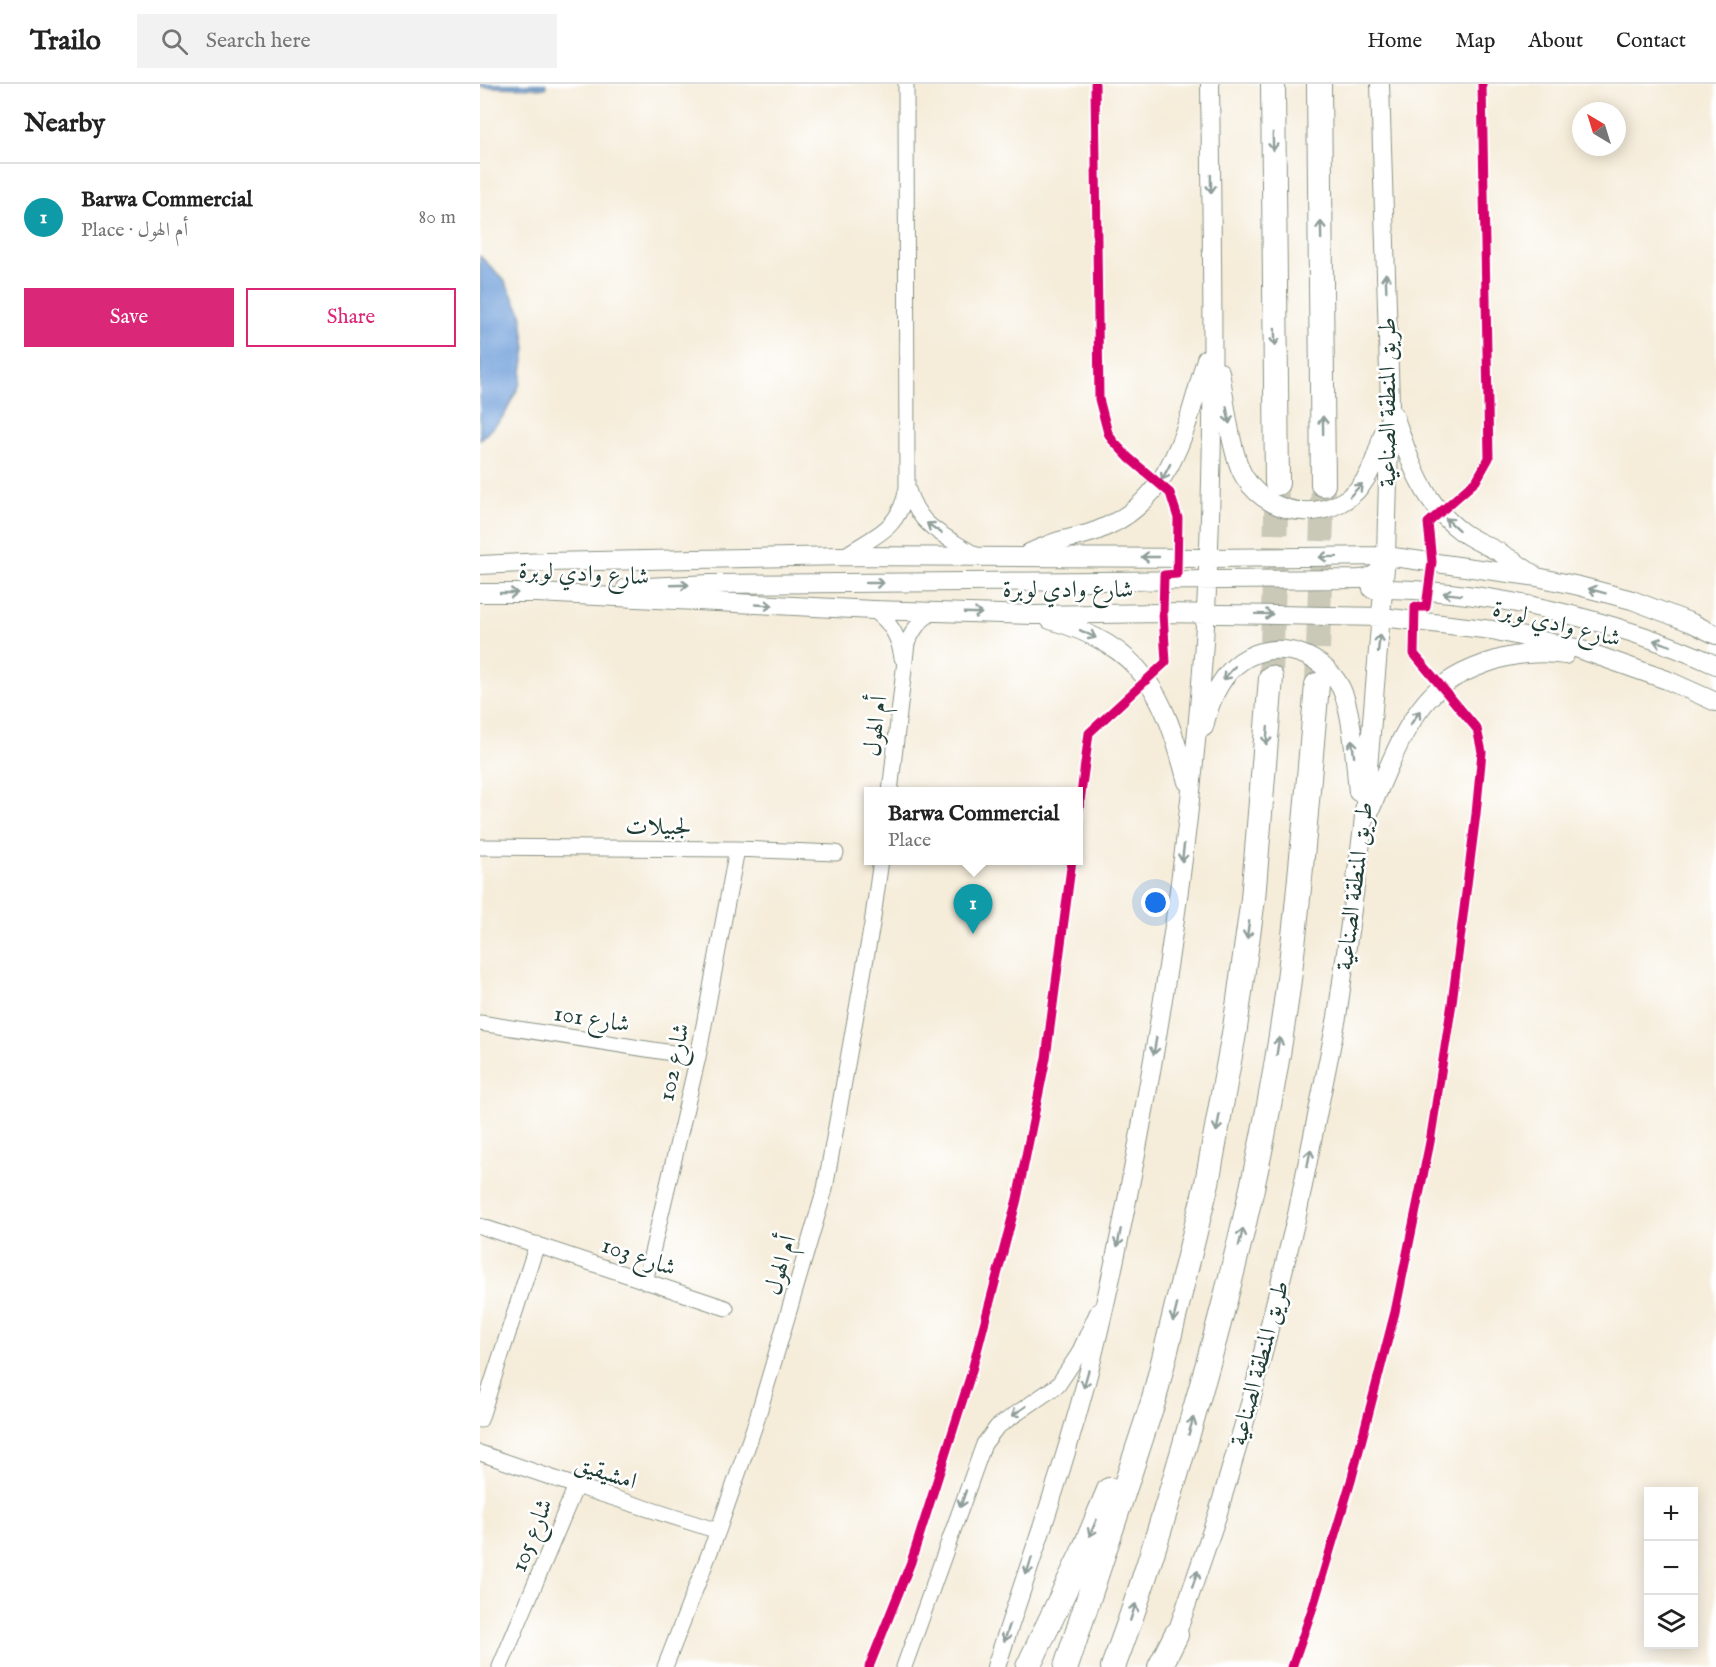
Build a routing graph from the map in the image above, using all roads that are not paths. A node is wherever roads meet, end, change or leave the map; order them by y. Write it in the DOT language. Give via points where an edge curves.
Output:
graph roads {
  1 [pos="906,84"];
  2 [pos="1210,84"];
  3 [pos="1273,84"];
  4 [pos="1319,84"];
  5 [pos="1380,84"];
  6 [pos="1213,338"];
  7 [pos="1390,403"];
  8 [pos="1276,483"];
  9 [pos="1323,484"];
  10 [pos="907,488"];
  11 [pos="844,556"];
  12 [pos="977,556"];
  13 [pos="1386,556"];
  14 [pos="480,557"];
  15 [pos="1020,557"];
  16 [pos="1208,558"];
  17 [pos="546,562"];
  18 [pos="480,565"];
  19 [pos="1537,577"];
  20 [pos="1208,582"];
  21 [pos="1384,589"];
  22 [pos="480,593"];
  23 [pos="537,593"];
  24 [pos="873,610"];
  25 [pos="934,612"];
  26 [pos="1206,613"];
  27 [pos="1033,615"];
  28 [pos="1382,617"];
  29 [pos="1716,635"];
  30 [pos="1620,663"];
  31 [pos="1716,665"];
  32 [pos="904,667"];
  33 [pos="1271,678"];
  34 [pos="1317,685"];
  35 [pos="1716,702"];
  36 [pos="891,787"];
  37 [pos="1190,795"];
  38 [pos="1363,827"];
  39 [pos="480,847"];
  40 [pos="737,849"];
  41 [pos="836,853"];
  42 [pos="880,865"];
  43 [pos="480,1023"];
  44 [pos="698,1057"];
  45 [pos="480,1226"];
  46 [pos="537,1244"];
  47 [pos="645,1282"];
  48 [pos="1110,1282"];
  49 [pos="726,1308"];
  50 [pos="1154,1399"];
  51 [pos="480,1420"];
  52 [pos="480,1453"];
  53 [pos="576,1486"];
  54 [pos="718,1531"];
  55 [pos="1176,1635"];
  56 [pos="500,1667"];
  57 [pos="665,1667"];
  58 [pos="904,1667"];
  59 [pos="996,1667"];
  60 [pos="1028,1667"];
  61 [pos="1066,1667"];
  62 [pos="1113,1667"];
  63 [pos="1160,1667"];
  64 [pos="1167,1667"];
  1 -- 10 [label="street"];
  2 -- 6 [label="street, one-way"];
  3 -- 8 [label="highway, one-way"];
  9 -- 4 [label="highway, one-way"];
  7 -- 5 [label="street, طريق المنطقة الصناعية, one-way"];
  6 -- 7 [label="street, one-way" via="1243,476 1268,502 1284,508 1301,512 1330,508 1357,490 1376,455"];
  6 -- 15 [label="street, one-way" via="1182,439 1160,485 1144,503 1104,528"];
  6 -- 16 [label="street"];
  7 -- 13 [label="street, طريق المنطقة الصناعية"];
  19 -- 7 [label="street, one-way" via="1462,532 1439,512 1411,465"];
  10 -- 11 [label="street" via="904,506 896,520"];
  12 -- 10 [label="street, one-way" via="923,520 913,507"];
  11 -- 12 [label="street, شارع وادي لوبرة"];
  11 -- 17 [label="street, شارع وادي لوبرة"];
  12 -- 15 [label="street, شارع وادي لوبرة"];
  13 -- 16 [label="street, شارع وادي لوبرة, one-way"];
  13 -- 19 [label="street, شارع وادي لوبرة"];
  13 -- 20 [label="street" via="1381,570 1365,579"];
  13 -- 21 [label="street, طريق المنطقة الصناعية"];
  14 -- 17 [label="street"];
  16 -- 15 [label="street, شارع وادي لوبرة, one-way"];
  16 -- 20 [label="street"];
  17 -- 18 [label="street, شارع وادي لوبرة"];
  29 -- 19 [label="street, شارع وادي لوبرة, one-way" via="1632,600"];
  23 -- 20 [label="street, one-way" via="710,584"];
  20 -- 26 [label="street"];
  21 -- 26 [label="street" via="1226,590 1211,600"];
  21 -- 28 [label="street, طريق المنطقة الصناعية"];
  31 -- 21 [label="street, one-way" via="1671,645 1562,613 1474,597"];
  22 -- 23 [label="street, شارع وادي لوبرة, one-way"];
  23 -- 24 [label="street, شارع وادي لوبرة, one-way"];
  24 -- 25 [label="street, شارع وادي لوبرة"];
  24 -- 32 [label="street, أم الهول" via="893,629"];
  25 -- 27 [label="street, شارع وادي لوبرة, one-way"];
  25 -- 32 [label="street, أم الهول" via="914,629 907,643"];
  26 -- 27 [label="street, شارع وادي لوبرة"];
  26 -- 28 [label="street, شارع وادي لوبرة, one-way"];
  26 -- 37 [label="street"];
  27 -- 37 [label="street, one-way" via="1085,631 1131,660 1152,686 1164,710"];
  28 -- 30 [label="street, شارع وادي لوبرة" via="1492,630 1576,648"];
  38 -- 28 [label="street, طريق المنطقة الصناعية, one-way"];
  30 -- 35 [label="street, شارع وادي لوبرة"];
  38 -- 30 [label="street, one-way" via="1404,735 1426,701 1445,684 1499,658 1527,654 1557,653"];
  32 -- 36 [label="street, أم الهول"];
  33 -- 50 [label="highway, one-way" via="1253,899 1235,1028 1207,1183"];
  62 -- 34 [label="highway, طريق المنطقة الصناعية, one-way" via="1177,1471 1247,1214 1288,989"];
  38 -- 37 [label="street, one-way" via="1342,690 1316,660 1286,650 1249,657 1224,678 1208,709"];
  37 -- 48 [label="street, one-way" via="1168,971"];
  55 -- 38 [label="street, طريق المنطقة الصناعية, one-way" via="1224,1495 1297,1215 1337,1017"];
  39 -- 40 [label="street, لجبيلات"];
  40 -- 41 [label="street, لجبيلات"];
  40 -- 44 [label="street, شارع 102"];
  42 -- 54 [label="street, أم الهول" via="825,1189 756,1422"];
  43 -- 44 [label="street, شارع 101"];
  44 -- 47 [label="street, شارع 102"];
  45 -- 46 [label="street, شارع 103"];
  46 -- 47 [label="street, شارع 103"];
  46 -- 51 [label="street"];
  47 -- 49 [label="street, شارع 103"];
  48 -- 58 [label="street, one-way" via="1068,1373 1058,1385 997,1427 984,1444"];
  48 -- 59 [label="street, one-way" via="1071,1434"];
  50 -- 60 [label="highway, one-way" via="1116,1472"];
  50 -- 61 [label="highway"];
  52 -- 53 [label="street, امشيقيق"];
  53 -- 54 [label="street, امشيقيق"];
  53 -- 56 [label="street, شارع 105"];
  54 -- 57 [label="street, أم الهول"];
  55 -- 63 [label="highway"];
  55 -- 64 [label="street, طريق المنطقة الصناعية"];
}
